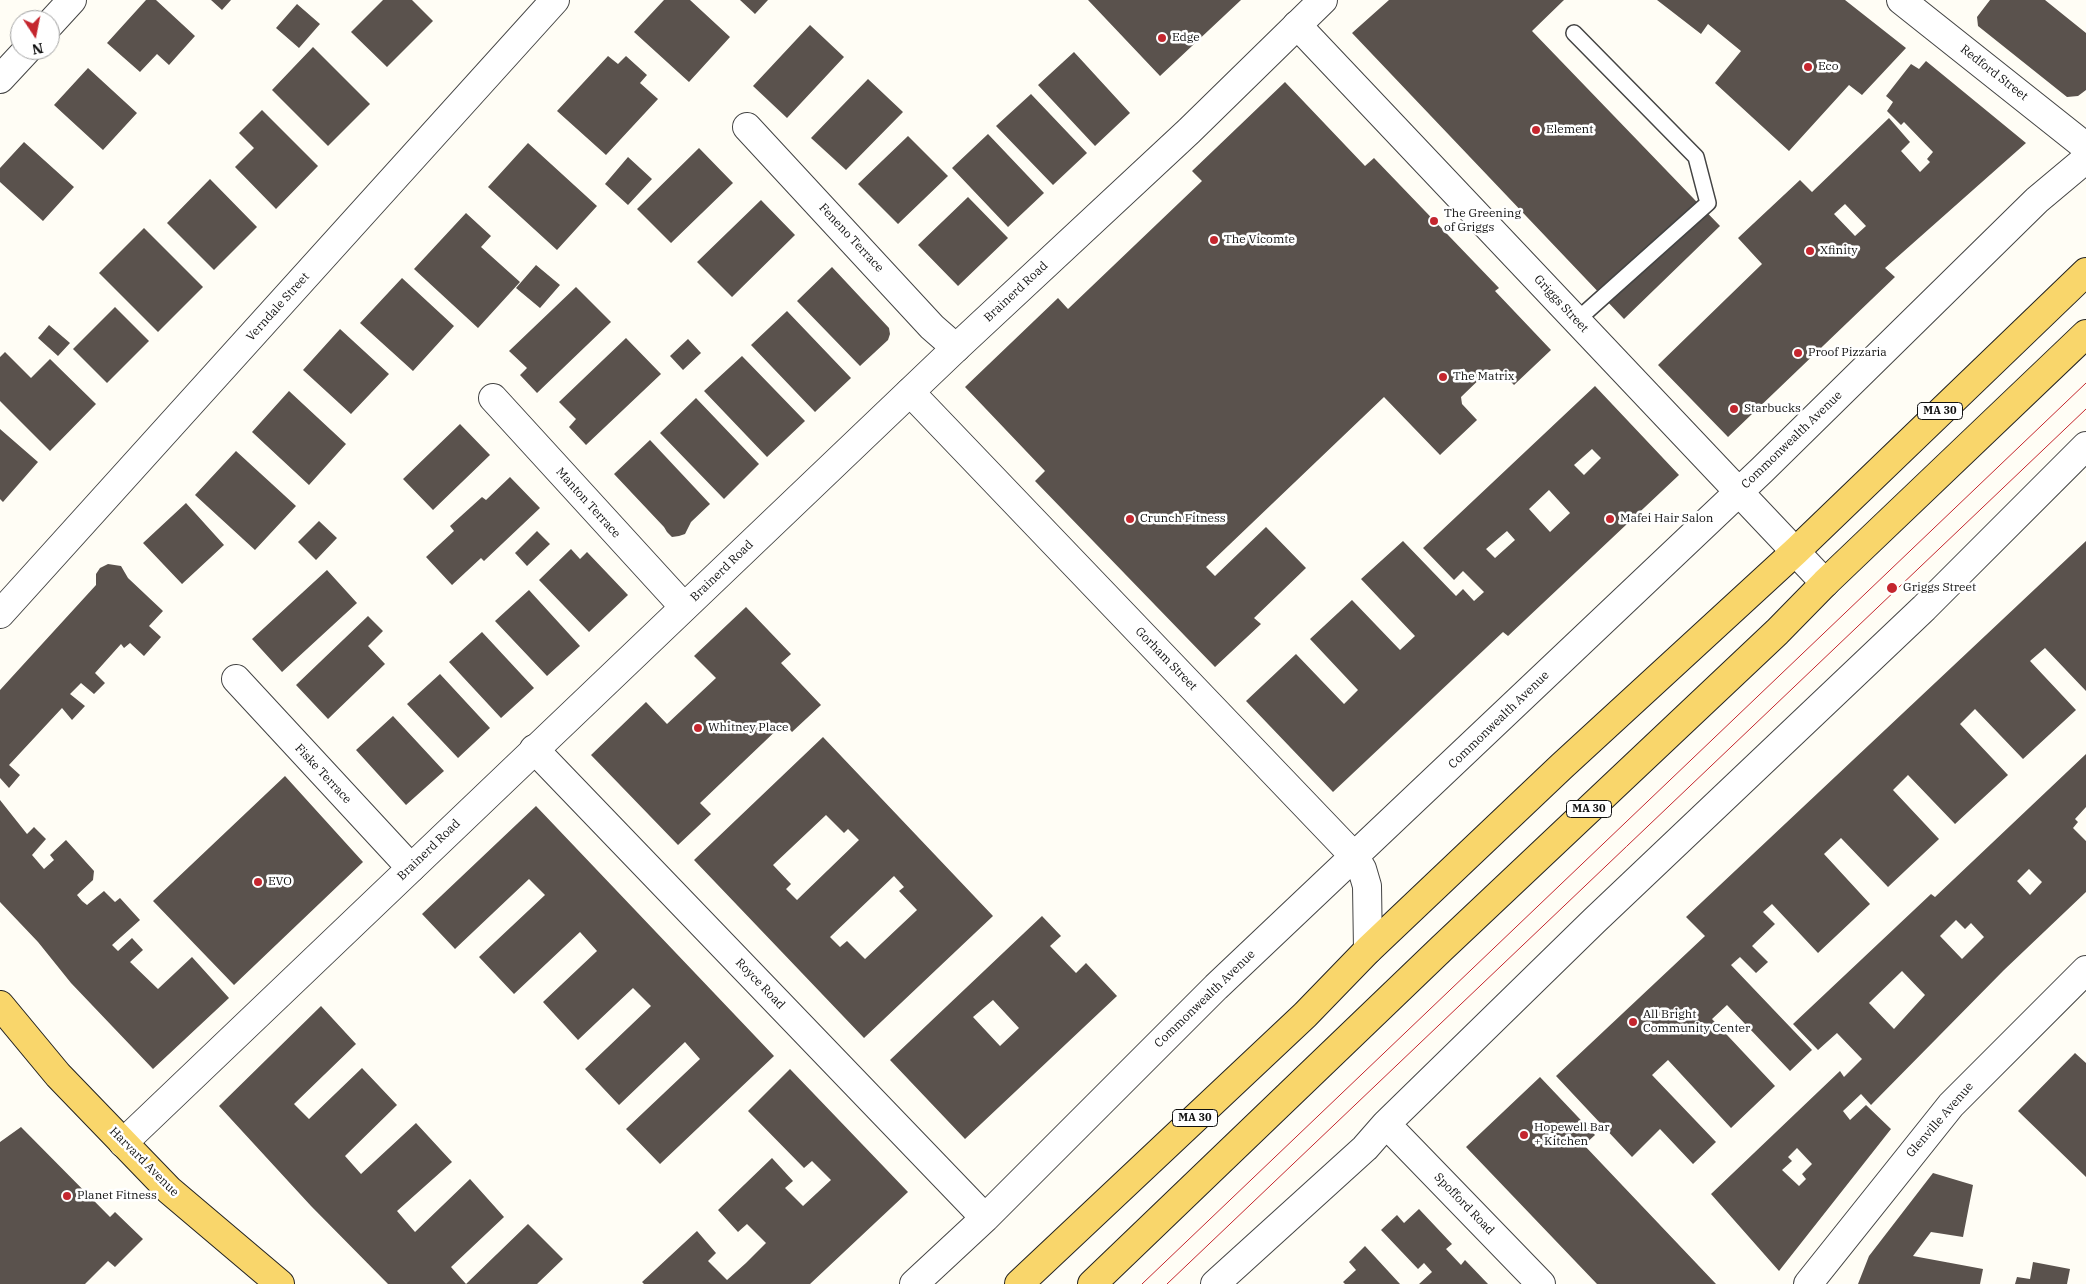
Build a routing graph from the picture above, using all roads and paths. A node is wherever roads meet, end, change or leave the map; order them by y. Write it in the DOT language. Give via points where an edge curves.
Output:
graph roads {
  1 [pos="72,0"];
  2 [pos="555,0"];
  3 [pos="1323,0"];
  4 [pos="1901,0"];
  5 [pos="60,13"];
  6 [pos="1297,25"];
  7 [pos="1574,33"];
  8 [pos="18,60"];
  9 [pos="0,79"];
  10 [pos="747,127"];
  11 [pos="2086,147"];
  12 [pos="2086,159"];
  13 [pos="2086,272"];
  14 [pos="1576,321"];
  15 [pos="2086,334"];
  16 [pos="956,348"];
  17 [pos="910,392"];
  18 [pos="493,398"];
  19 [pos="2086,446"];
  20 [pos="1737,492"];
  21 [pos="1796,551"];
  22 [pos="1825,584"];
  23 [pos="684,607"];
  24 [pos="0,614"];
  25 [pos="236,680"];
  26 [pos="534,749"];
  27 [pos="1355,857"];
  28 [pos="411,868"];
  29 [pos="1368,950"];
  30 [pos="2086,970"];
  31 [pos="0,1005"];
  32 [pos="1386,1124"];
  33 [pos="123,1143"];
  34 [pos="985,1218"];
  35 [pos="280,1284"];
  36 [pos="914,1284"];
  37 [pos="1020,1284"];
  38 [pos="1092,1284"];
  39 [pos="1214,1284"];
  40 [pos="1541,1284"];
  41 [pos="1808,1284"];
  1 -- 5 [label="street"];
  2 -- 24 [label="street, Verndale Street"];
  3 -- 6 [label="street, Brainerd Road"];
  4 -- 11 [label="street, Redford Street"];
  6 -- 14 [label="street, Griggs Street"];
  6 -- 16 [label="street, Brainerd Road"];
  7 -- 14 [label="lane" via="1696,158 1708,203"];
  8 -- 9 [label="street"];
  10 -- 16 [label="street, Feneno Terrace" via="932,327"];
  12 -- 20 [label="street, Commonwealth Avenue" via="2037,200"];
  13 -- 21 [label="main road, MA 30"];
  14 -- 20 [label="street, Griggs Street"];
  15 -- 22 [label="main road, MA 30"];
  16 -- 17 [label="street, Brainerd Road"];
  17 -- 23 [label="street, Brainerd Road"];
  17 -- 27 [label="street, Gorham Street"];
  18 -- 23 [label="street, Manton Terrace"];
  19 -- 32 [label="street" via="1924,608 1601,914"];
  20 -- 21 [label="street, Griggs Street"];
  20 -- 27 [label="street, Commonwealth Avenue"];
  21 -- 22 [label="street, Griggs Street"];
  21 -- 29 [label="main road, MA 30" via="1554,773"];
  22 -- 38 [label="main road, MA 30"];
  23 -- 26 [label="street, Brainerd Road"];
  25 -- 28 [label="street, Fiske Terrace"];
  26 -- 28 [label="street, Brainerd Road"];
  26 -- 34 [label="street, Royce Road"];
  27 -- 29 [label="street, Gorham Street" via="1367,886"];
  27 -- 34 [label="street, Commonwealth Avenue" via="1216,987"];
  28 -- 33 [label="street, Brainerd Road"];
  29 -- 37 [label="main road, MA 30" via="1304,1015"];
  30 -- 41 [label="street, Glenville Avenue" via="1950,1105"];
  31 -- 33 [label="main road, Harvard Avenue" via="58,1075"];
  32 -- 39 [label="street" via="1365,1148"];
  32 -- 40 [label="street, Spofford Road"];
  33 -- 35 [label="main road, Harvard Avenue" via="169,1190"];
  34 -- 36 [label="street, Commonwealth Avenue"];
}
